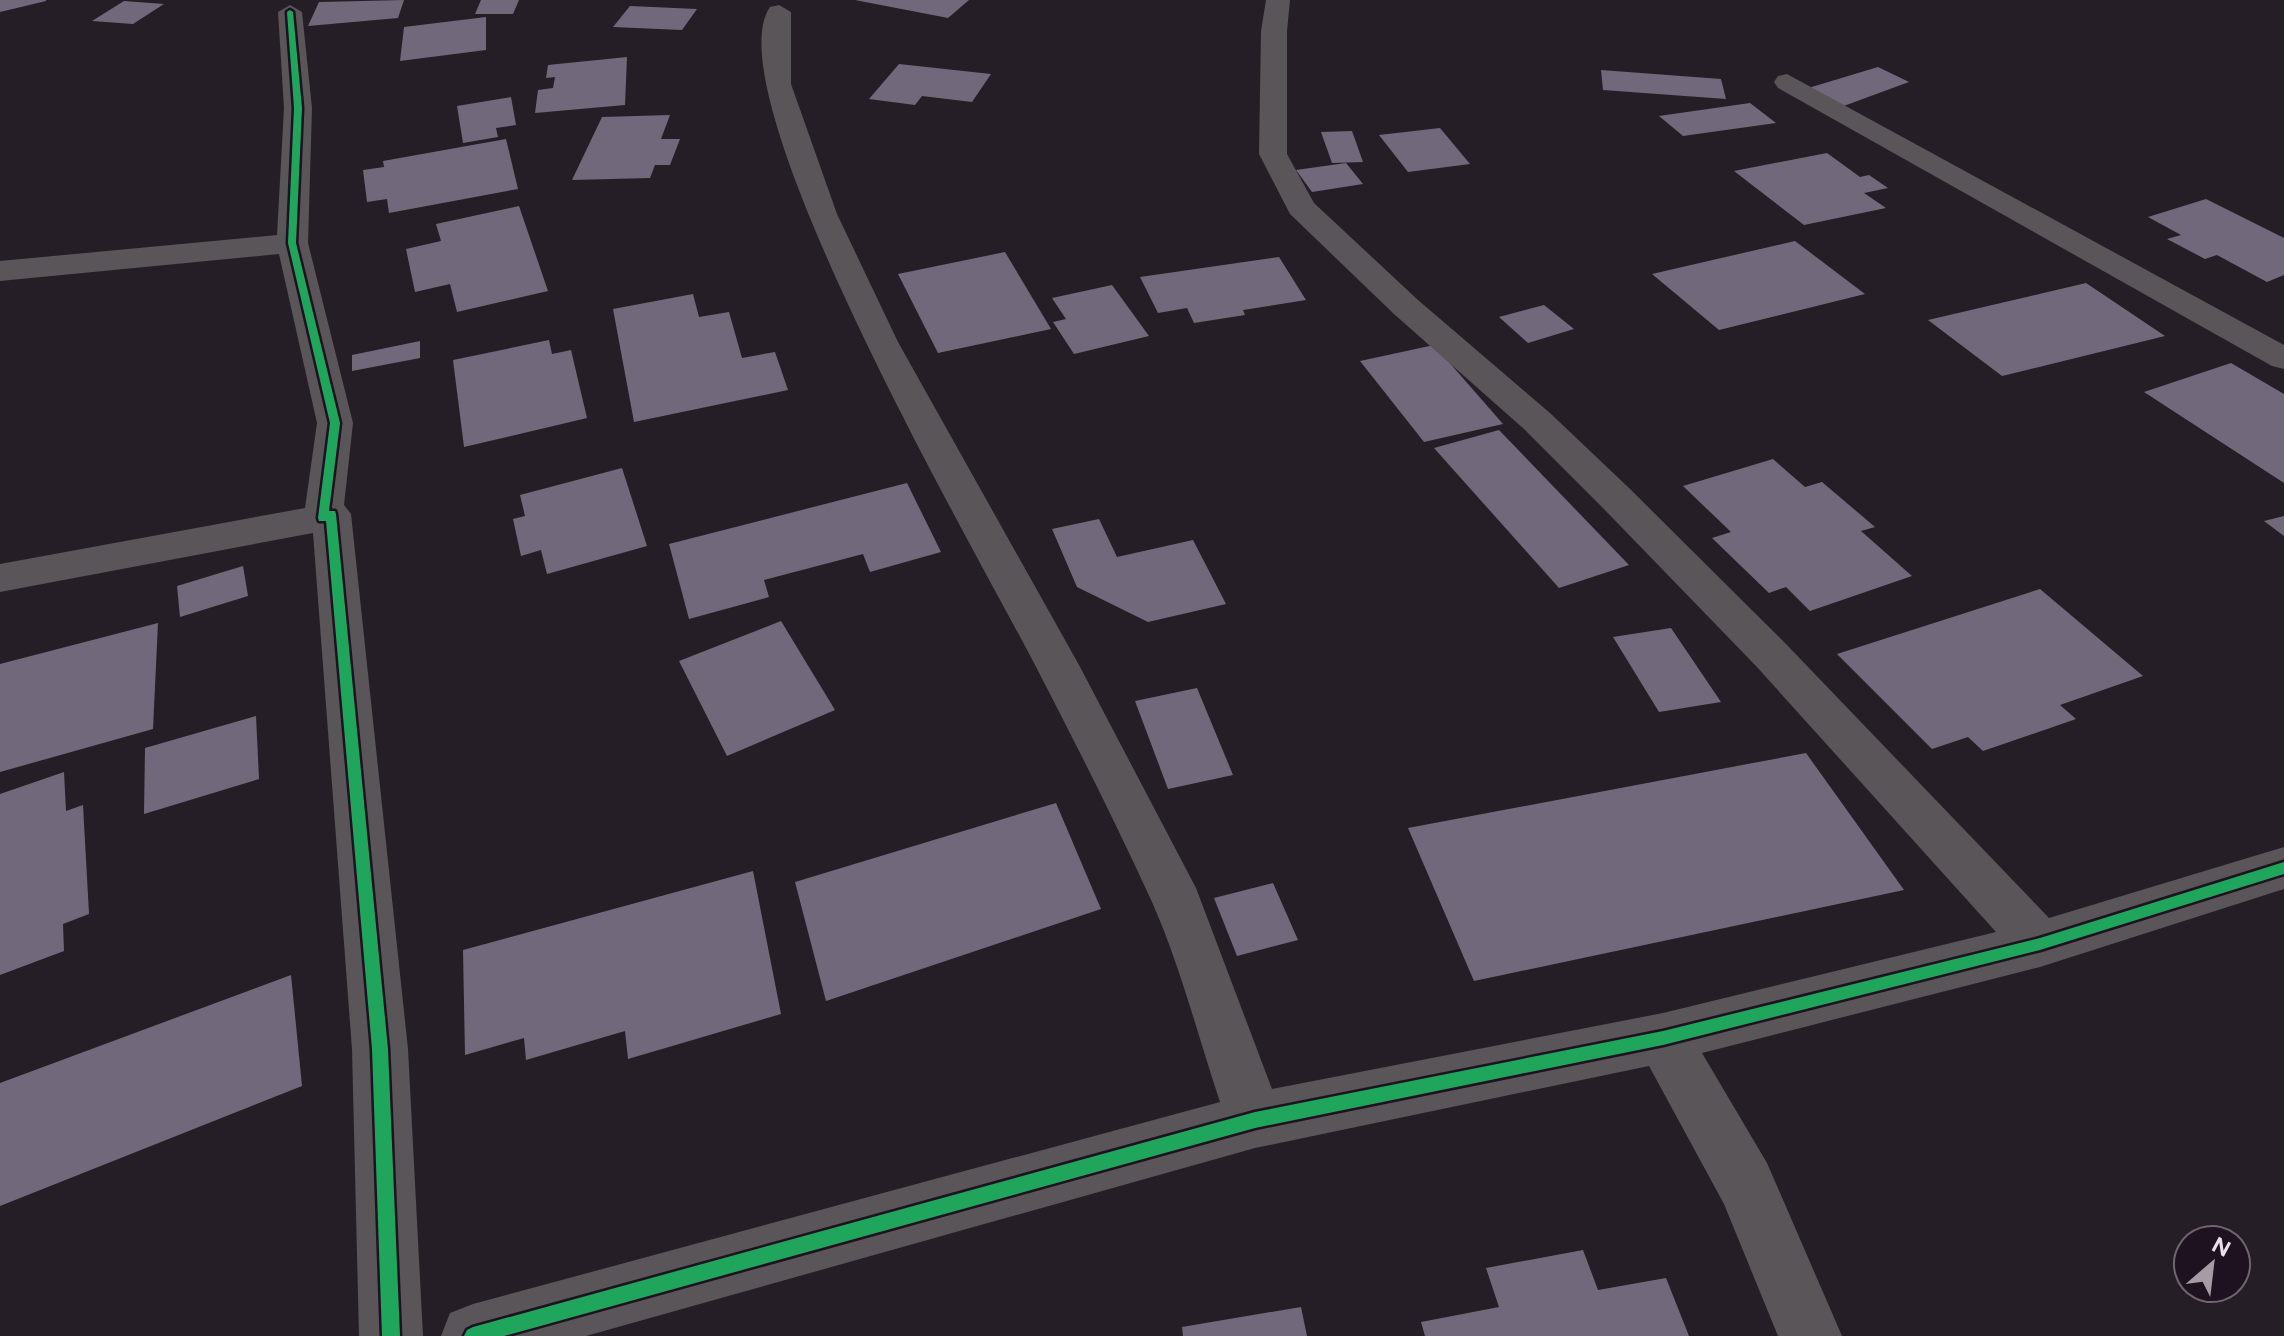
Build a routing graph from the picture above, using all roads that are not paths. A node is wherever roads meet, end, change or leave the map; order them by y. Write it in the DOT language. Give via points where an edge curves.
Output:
graph roads {
  1 [pos="1278,0"];
  2 [pos="290,12"];
  3 [pos="779,12"];
  4 [pos="1787,82"];
  5 [pos="292,243"];
  6 [pos="0,271"];
  7 [pos="2284,359"];
  8 [pos="323,518"];
  9 [pos="0,578"];
  10 [pos="2284,868"];
  11 [pos="2040,944"];
  12 [pos="1663,1038"];
  13 [pos="1255,1120"];
  14 [pos="391,1336"];
  15 [pos="473,1336"];
  16 [pos="1810,1336"];
  1 -- 11 [label="street" via="1273,154 1301,208 1615,497 1771,655"];
  2 -- 5 [label="street" via="298,108"];
  3 -- 13 [label="street" via="778,84 822,214 881,342 1057,665 1178,903"];
  4 -- 7 [label="street"];
  5 -- 6 [label="street"];
  5 -- 8 [label="street" via="335,423"];
  8 -- 9 [label="street"];
  8 -- 14 [label="street" via="331,514 380,1049"];
  10 -- 11 [label="street"];
  11 -- 12 [label="street"];
  12 -- 13 [label="street"];
  12 -- 16 [label="street" via="1746,1184"];
  13 -- 15 [label="street"];
}
